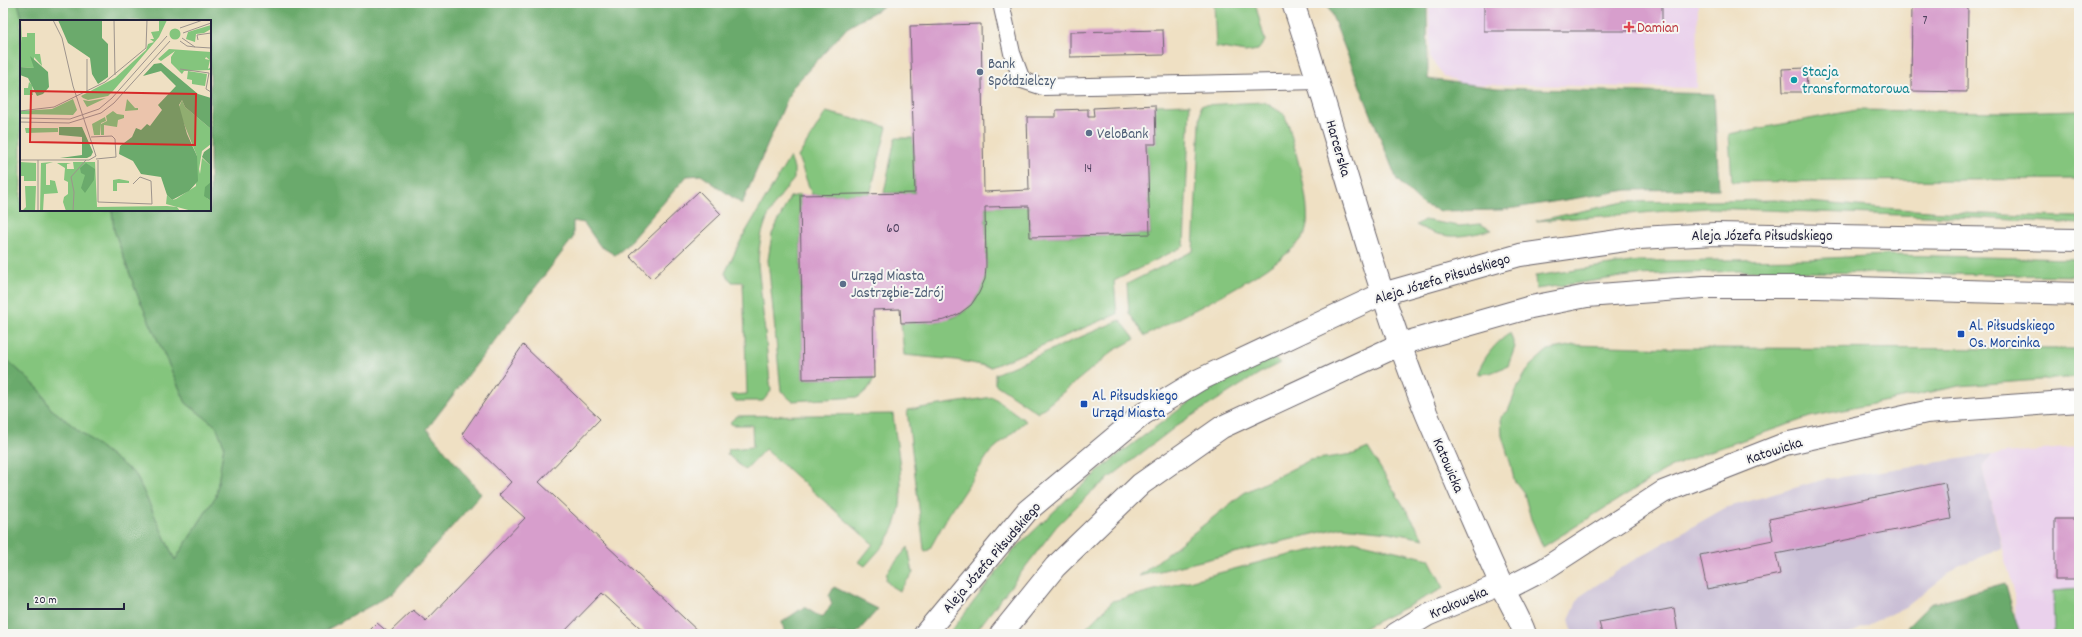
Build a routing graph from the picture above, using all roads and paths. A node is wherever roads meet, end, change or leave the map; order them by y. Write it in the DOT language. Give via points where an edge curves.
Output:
graph roads {
  1 [pos="1001,3"];
  2 [pos="1293,3"];
  3 [pos="1319,81"];
  4 [pos="2079,240"];
  5 [pos="1382,294"];
  6 [pos="2079,294"];
  7 [pos="1401,344"];
  8 [pos="2079,401"];
  9 [pos="1501,584"];
  10 [pos="925,634"];
  11 [pos="1001,634"];
  12 [pos="1396,634"];
  13 [pos="1525,634"];
  1 -- 3 [label="lane" via="1012,53 1022,80 1044,87"];
  2 -- 3 [label="main road, Harcerska"];
  3 -- 5 [label="main road, Harcerska"];
  4 -- 5 [label="main road, Aleja Józefa Piłsudskiego" via="1715,234 1639,238 1520,254"];
  5 -- 7 [label="main road, Harcerska"];
  5 -- 10 [label="main road, Aleja Józefa Piłsudskiego" via="1199,380 1143,414 1027,511"];
  6 -- 7 [label="main road" via="1816,287 1704,287 1587,296 1531,307"];
  7 -- 9 [label="main road, Katowicka" via="1427,415"];
  7 -- 11 [label="main road" via="1222,427 1141,484 1055,567"];
  8 -- 9 [label="main road, Katowicka" via="1926,412 1785,444 1664,492 1543,570 1506,589"];
  9 -- 12 [label="main road, Krakowska" via="1427,615"];
  9 -- 13 [label="main road, Katowicka"];
}
